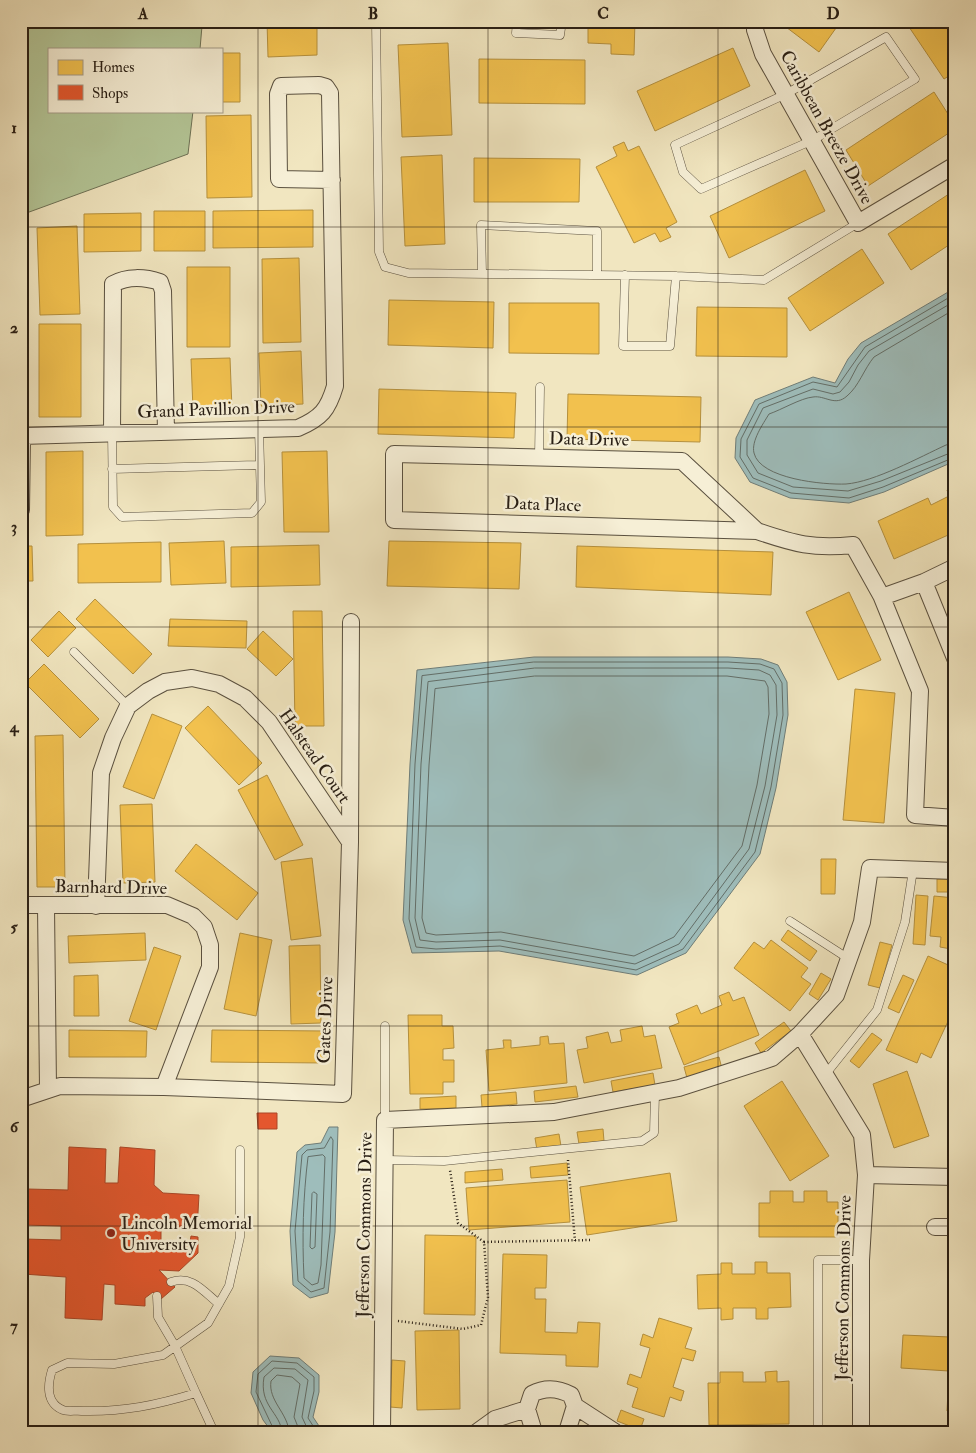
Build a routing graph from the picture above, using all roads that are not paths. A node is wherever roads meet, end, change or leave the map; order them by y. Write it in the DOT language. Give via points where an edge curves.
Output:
graph roads {
  1 [pos="376,21"];
  2 [pos="517,21"];
  3 [pos="562,21"];
  4 [pos="757,21"];
  5 [pos="786,94"];
  6 [pos="813,140"];
  7 [pos="955,165"];
  8 [pos="332,180"];
  9 [pos="858,223"];
  10 [pos="482,274"];
  11 [pos="597,275"];
  12 [pos="626,276"];
  13 [pos="676,276"];
  14 [pos="540,386"];
  15 [pos="259,429"];
  16 [pos="112,432"];
  17 [pos="166,432"];
  18 [pos="21,436"];
  19 [pos="394,454"];
  20 [pos="539,458"];
  21 [pos="260,466"];
  22 [pos="112,469"];
  23 [pos="21,510"];
  24 [pos="757,531"];
  25 [pos="955,567"];
  26 [pos="924,582"];
  27 [pos="881,595"];
  28 [pos="351,622"];
  29 [pos="74,652"];
  30 [pos="955,658"];
  31 [pos="128,706"];
  32 [pos="955,818"];
  33 [pos="350,842"];
  34 [pos="913,870"];
  35 [pos="955,871"];
  36 [pos="21,905"];
  37 [pos="46,906"];
  38 [pos="96,906"];
  39 [pos="790,921"];
  40 [pos="849,960"];
  41 [pos="385,1026"];
  42 [pos="800,1034"];
  43 [pos="825,1076"];
  44 [pos="164,1086"];
  45 [pos="48,1089"];
  46 [pos="655,1093"];
  47 [pos="21,1099"];
  48 [pos="385,1120"];
  49 [pos="240,1150"];
  50 [pos="385,1160"];
  51 [pos="866,1175"];
  52 [pos="955,1177"];
  53 [pos="934,1227"];
  54 [pos="955,1227"];
  55 [pos="861,1260"];
  56 [pos="171,1282"];
  57 [pos="158,1296"];
  58 [pos="219,1304"];
  59 [pos="175,1346"];
  60 [pos="196,1393"];
  61 [pos="575,1406"];
  62 [pos="527,1408"];
  63 [pos="214,1432"];
  64 [pos="382,1432"];
  65 [pos="476,1432"];
  66 [pos="534,1432"];
  67 [pos="567,1432"];
  68 [pos="615,1432"];
  69 [pos="818,1432"];
  70 [pos="861,1432"];
  1 -- 10 [label="lane" via="379,252 385,267 408,273"];
  2 -- 3 [label="lane" via="516,33 560,35"];
  4 -- 5 [label="street, Caribbean Breeze Drive" via="755,30 763,54"];
  5 -- 6 [label="street, Caribbean Breeze Drive"];
  5 -- 6 [label="lane" via="886,37 915,79"];
  5 -- 6 [label="lane" via="675,145 683,172 701,189"];
  6 -- 9 [label="street, Caribbean Breeze Drive"];
  7 -- 9 [label="street"];
  8 -- 8 [label="street, Grand Pavillion Drive" via="330,93 319,85 281,86 278,94 279,179"];
  8 -- 15 [label="street, Grand Pavillion Drive" via="335,386 329,407 313,422 298,428"];
  9 -- 13 [label="lane" via="764,280"];
  10 -- 11 [label="lane"];
  10 -- 11 [label="lane" via="481,225 596,231"];
  11 -- 12 [label="lane"];
  12 -- 13 [label="lane"];
  12 -- 13 [label="lane" via="623,346 670,346"];
  14 -- 20 [label="lane"];
  15 -- 17 [label="street, Grand Pavillion Drive"];
  15 -- 21 [label="lane"];
  16 -- 17 [label="street, Grand Pavillion Drive"];
  16 -- 17 [label="street" via="113,284 121,279 149,278 160,282 163,291"];
  16 -- 18 [label="street, Grand Pavillion Drive"];
  16 -- 22 [label="lane"];
  18 -- 23 [label="street"];
  19 -- 20 [label="street, Data Drive"];
  19 -- 24 [label="street, Data Place" via="394,520"];
  20 -- 24 [label="street, Data Drive" via="682,461"];
  21 -- 22 [label="lane"];
  21 -- 22 [label="lane" via="261,502 252,513 122,517 114,507"];
  24 -- 27 [label="street" via="799,545 824,548 853,545"];
  25 -- 26 [label="street"];
  26 -- 27 [label="street"];
  26 -- 30 [label="street"];
  27 -- 32 [label="street" via="920,691 915,815"];
  28 -- 33 [label="street, Gates Drive"];
  29 -- 31 [label="lane"];
  31 -- 33 [label="street, Halstead Court" via="165,682 192,678 219,684 245,698 269,722"];
  31 -- 38 [label="street, Halstead Court" via="101,773"];
  33 -- 44 [label="street, Gates Drive" via="343,1094"];
  34 -- 35 [label="street, Jefferson Commons Drive"];
  34 -- 40 [label="street, Jefferson Commons Drive" via="870,868 862,922"];
  34 -- 43 [label="lane" via="904,922 877,1010"];
  36 -- 37 [label="street, Barnhard Drive"];
  37 -- 38 [label="street, Barnhard Drive"];
  37 -- 45 [label="street"];
  38 -- 44 [label="street, Barnhard Drive" via="167,905 193,916 204,927 210,945 210,967"];
  39 -- 40 [label="lane"];
  40 -- 42 [label="street, Jefferson Commons Drive" via="836,995"];
  41 -- 48 [label="lane"];
  42 -- 43 [label="street"];
  42 -- 46 [label="street, Jefferson Commons Drive" via="772,1058"];
  43 -- 51 [label="street" via="862,1135"];
  44 -- 45 [label="street, Gates Drive" via="60,1086"];
  45 -- 47 [label="street, Gates Drive"];
  46 -- 48 [label="street, Jefferson Commons Drive" via="554,1112"];
  46 -- 50 [label="lane" via="654,1133 642,1141 448,1161"];
  48 -- 50 [label="street, Jefferson Commons Drive"];
  49 -- 58 [label="lane" via="240,1237 229,1286"];
  50 -- 64 [label="street, Jefferson Commons Drive"];
  51 -- 52 [label="street, Jefferson Commons Drive"];
  51 -- 55 [label="street, Jefferson Commons Drive"];
  53 -- 54 [label="street"];
  55 -- 69 [label="lane" via="818,1260"];
  55 -- 70 [label="street, Jefferson Commons Drive"];
  56 -- 58 [label="lane" via="189,1280"];
  57 -- 59 [label="lane" via="158,1317"];
  58 -- 59 [label="lane" via="208,1323"];
  59 -- 60 [label="lane"];
  59 -- 60 [label="lane" via="163,1355 114,1364 68,1363 52,1370 48,1384 51,1400 63,1410 111,1412 162,1404"];
  60 -- 63 [label="lane"];
  61 -- 62 [label="street" via="571,1395 561,1390 542,1389 532,1394"];
  61 -- 67 [label="street"];
  61 -- 68 [label="street"];
  62 -- 65 [label="street" via="494,1419"];
  62 -- 66 [label="street"];
}
